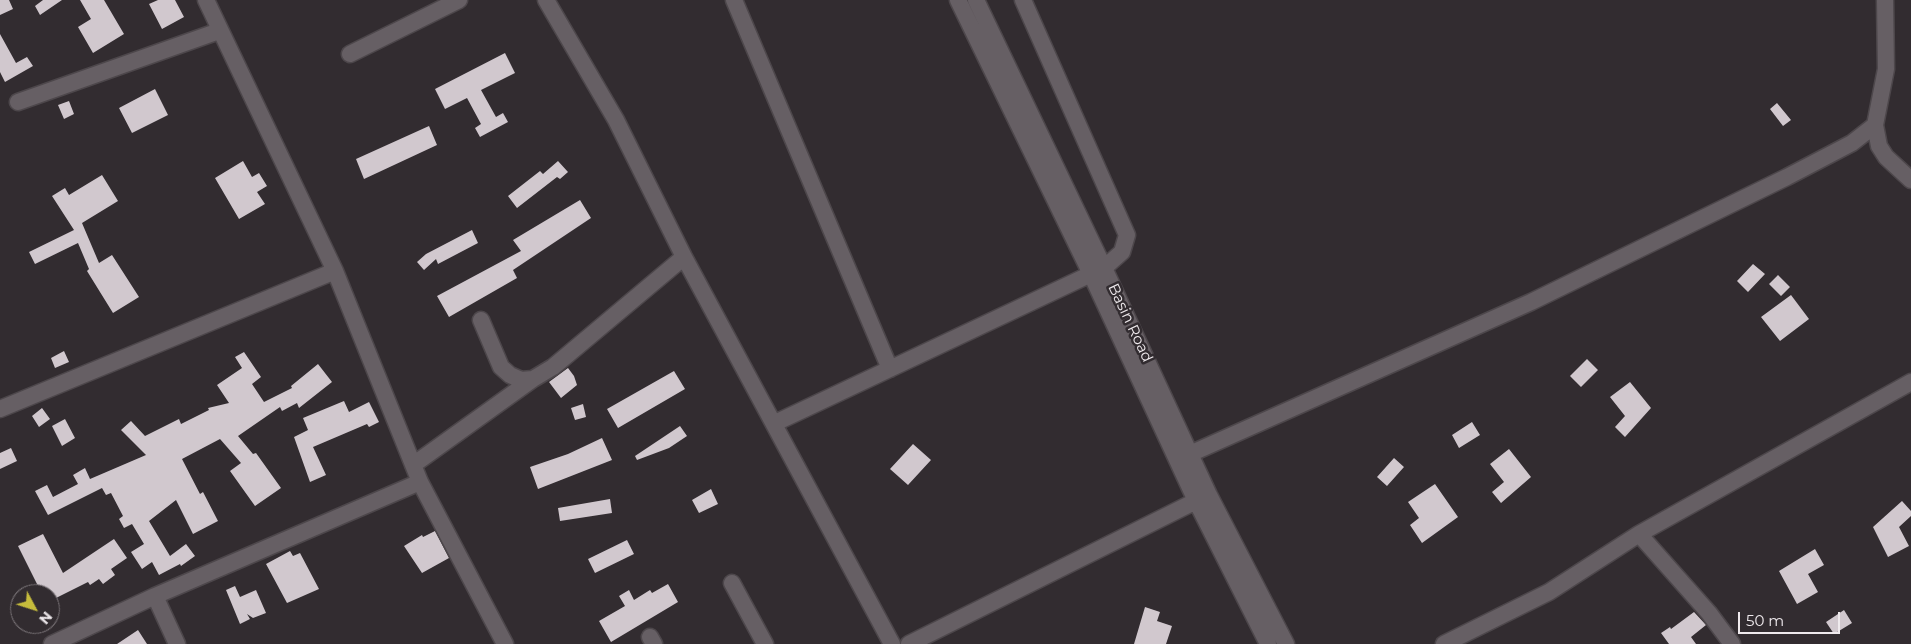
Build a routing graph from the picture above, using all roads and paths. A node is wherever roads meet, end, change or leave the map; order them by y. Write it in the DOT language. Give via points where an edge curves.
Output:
graph roads {
  1 [pos="206,0"];
  2 [pos="459,0"];
  3 [pos="546,0"];
  4 [pos="734,0"];
  5 [pos="958,0"];
  6 [pos="976,0"];
  7 [pos="1023,0"];
  8 [pos="1885,0"];
  9 [pos="219,31"];
  10 [pos="350,54"];
  11 [pos="1002,72"];
  12 [pos="18,102"];
  13 [pos="1875,125"];
  14 [pos="1911,180"];
  15 [pos="684,256"];
  16 [pos="335,271"];
  17 [pos="1098,271"];
  18 [pos="481,320"];
  19 [pos="890,369"];
  20 [pos="533,379"];
  21 [pos="1911,382"];
  22 [pos="0,409"];
  23 [pos="775,423"];
  24 [pos="1192,453"];
  25 [pos="413,465"];
  26 [pos="420,482"];
  27 [pos="1196,501"];
  28 [pos="1638,534"];
  29 [pos="732,583"];
  30 [pos="155,596"];
  31 [pos="52,644"];
  32 [pos="177,644"];
  33 [pos="505,644"];
  34 [pos="765,644"];
  35 [pos="892,644"];
  36 [pos="909,644"];
  37 [pos="1268,644"];
  38 [pos="1286,644"];
  39 [pos="1444,644"];
  40 [pos="1732,644"];
  1 -- 9 [label="street"];
  2 -- 10 [label="street"];
  3 -- 15 [label="street" via="616,120"];
  4 -- 19 [label="street"];
  5 -- 11 [label="street, Basin Road"];
  6 -- 11 [label="street, Basin Road"];
  7 -- 17 [label="street" via="1127,235 1122,252"];
  8 -- 13 [label="street" via="1886,69"];
  9 -- 12 [label="street"];
  9 -- 16 [label="street"];
  11 -- 17 [label="street, Basin Road"];
  13 -- 14 [label="street" via="1878,146"];
  13 -- 24 [label="street" via="1852,143 1787,177 1531,302"];
  15 -- 20 [label="street" via="553,367"];
  15 -- 23 [label="street"];
  16 -- 22 [label="street"];
  16 -- 25 [label="street"];
  17 -- 19 [label="street"];
  17 -- 24 [label="street, Basin Road"];
  17 -- 27 [label="street, Basin Road"];
  18 -- 20 [label="street" via="501,367 521,380"];
  19 -- 23 [label="street"];
  20 -- 25 [label="street"];
  21 -- 28 [label="street"];
  23 -- 35 [label="street"];
  24 -- 38 [label="street, Basin Road" via="1209,495"];
  25 -- 26 [label="street"];
  26 -- 30 [label="street"];
  26 -- 33 [label="street"];
  27 -- 36 [label="street"];
  27 -- 37 [label="street, Basin Road"];
  28 -- 39 [label="street" via="1549,592"];
  28 -- 40 [label="street" via="1709,613"];
  29 -- 34 [label="street"];
  30 -- 31 [label="street"];
  30 -- 32 [label="street"];
}
